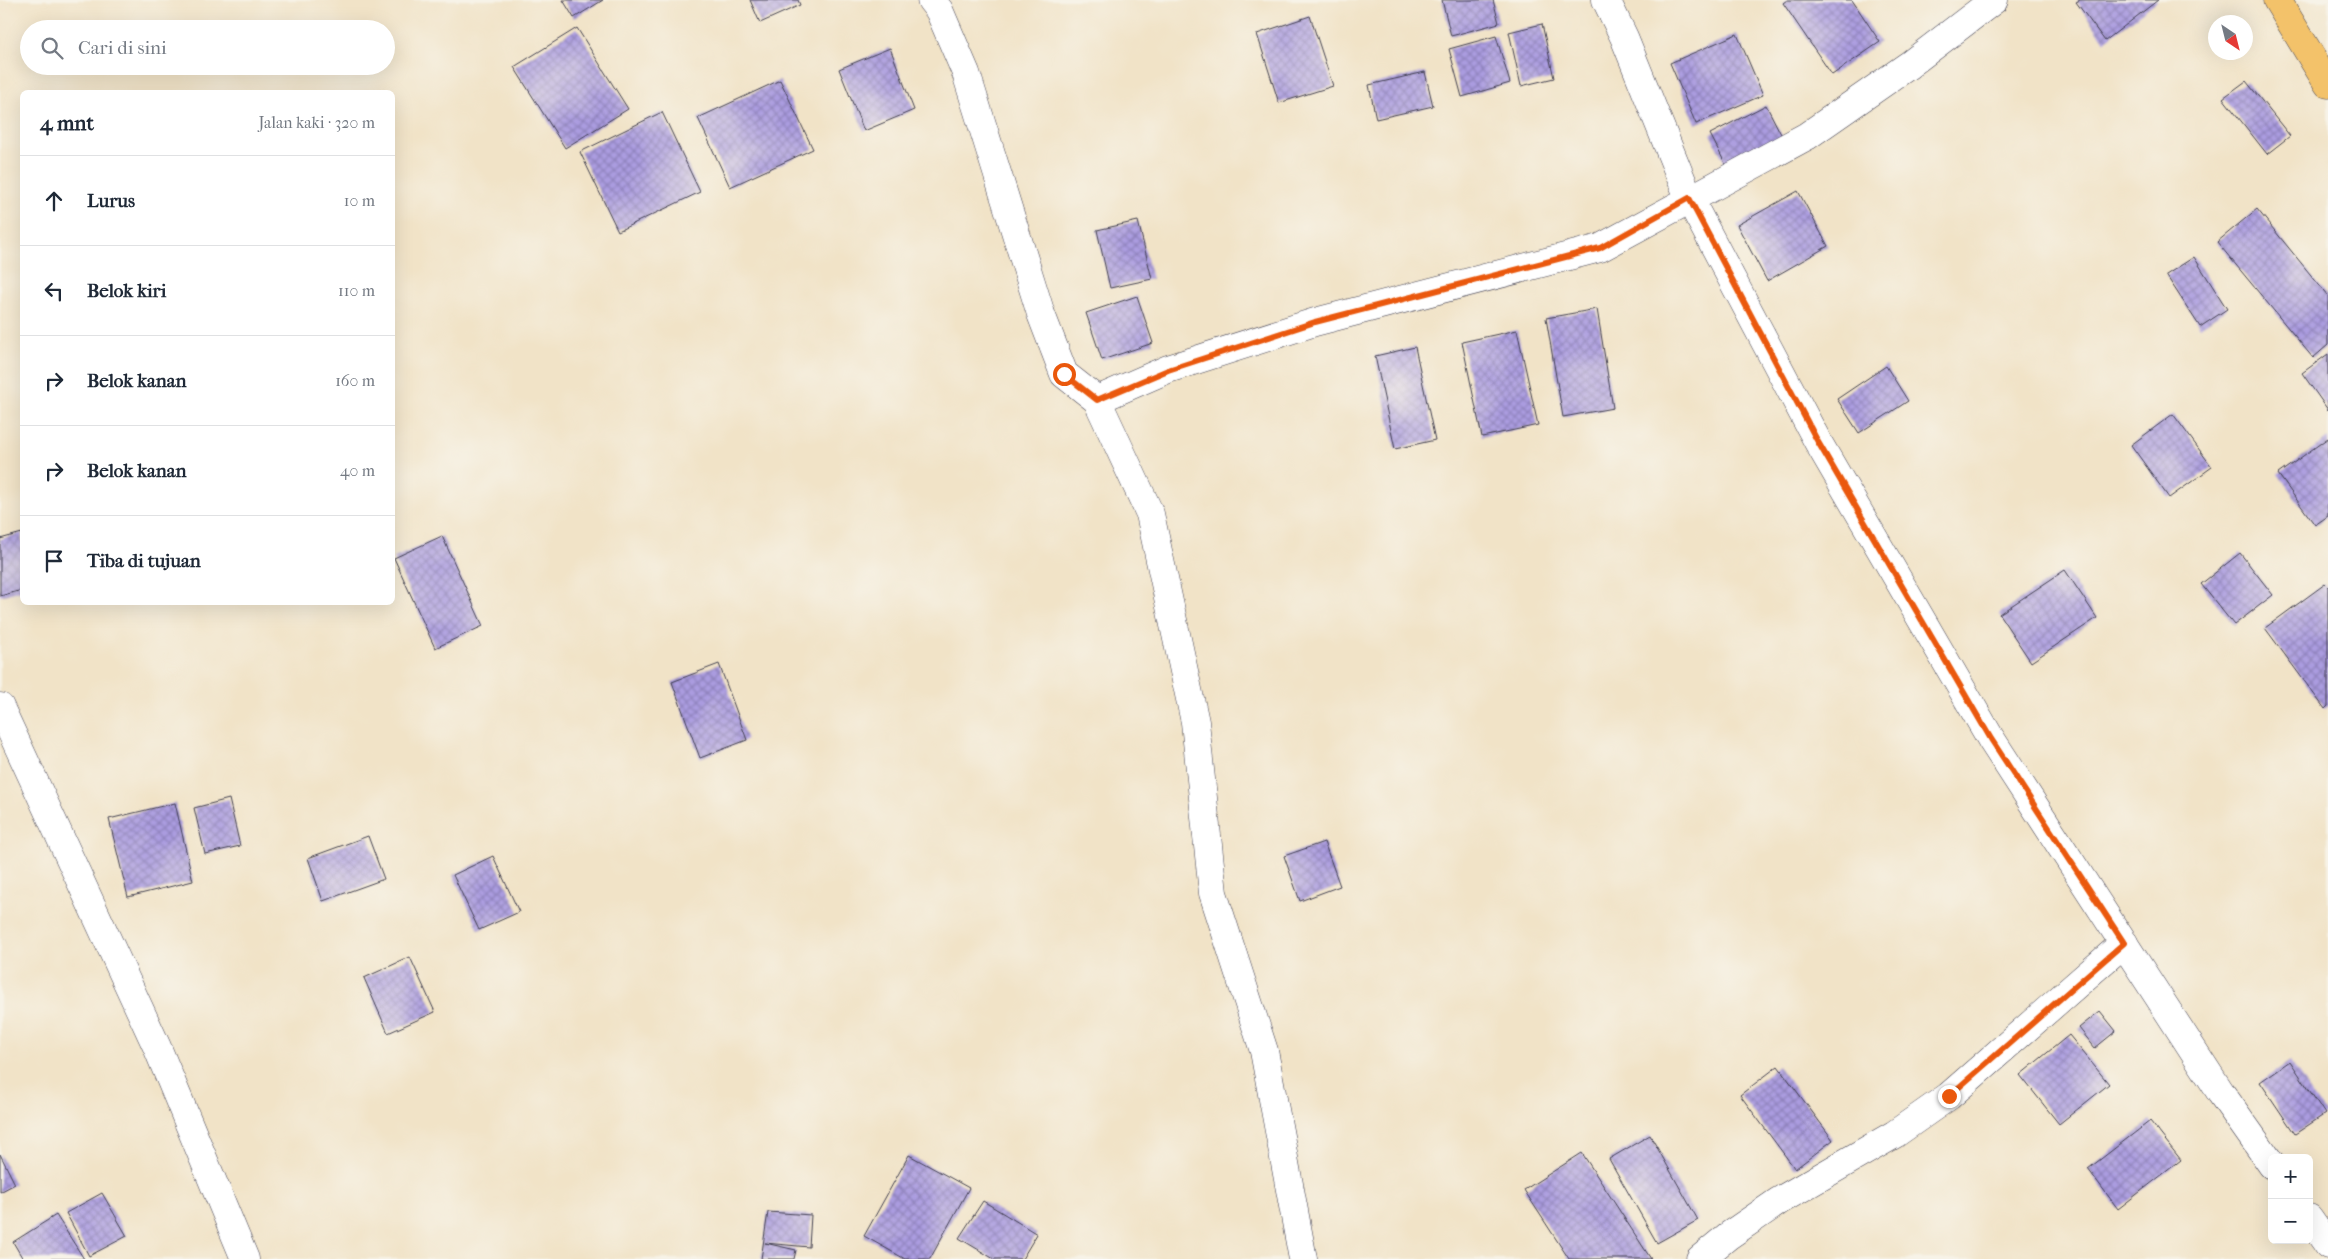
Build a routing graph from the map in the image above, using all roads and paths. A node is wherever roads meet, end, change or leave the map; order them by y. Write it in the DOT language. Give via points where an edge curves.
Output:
graph roads {
  1 [pos="931,0"];
  2 [pos="1606,0"];
  3 [pos="1994,0"];
  4 [pos="2277,0"];
  5 [pos="2328,84"];
  6 [pos="1689,198"];
  7 [pos="1097,400"];
  8 [pos="0,707"];
  9 [pos="2124,943"];
  10 [pos="2268,1159"];
  11 [pos="2313,1224"];
  12 [pos="2328,1245"];
  13 [pos="245,1259"];
  14 [pos="1303,1259"];
  15 [pos="1700,1259"];
  1 -- 7 [label="street" via="939,10 966,73 1064,374"];
  2 -- 6 [label="street"];
  3 -- 6 [label="street" via="1909,65 1807,136"];
  4 -- 5 [label="main road"];
  6 -- 7 [label="street" via="1600,248 1315,322 1168,370"];
  6 -- 9 [label="street" via="1818,442 1991,739"];
  7 -- 14 [label="street" via="1150,514 1195,722 1213,893 1264,1051"];
  8 -- 13 [label="street" via="157,1047"];
  9 -- 10 [label="street"];
  9 -- 15 [label="street" via="1949,1096 1895,1134 1778,1201"];
  11 -- 12 [label="street"];
}
